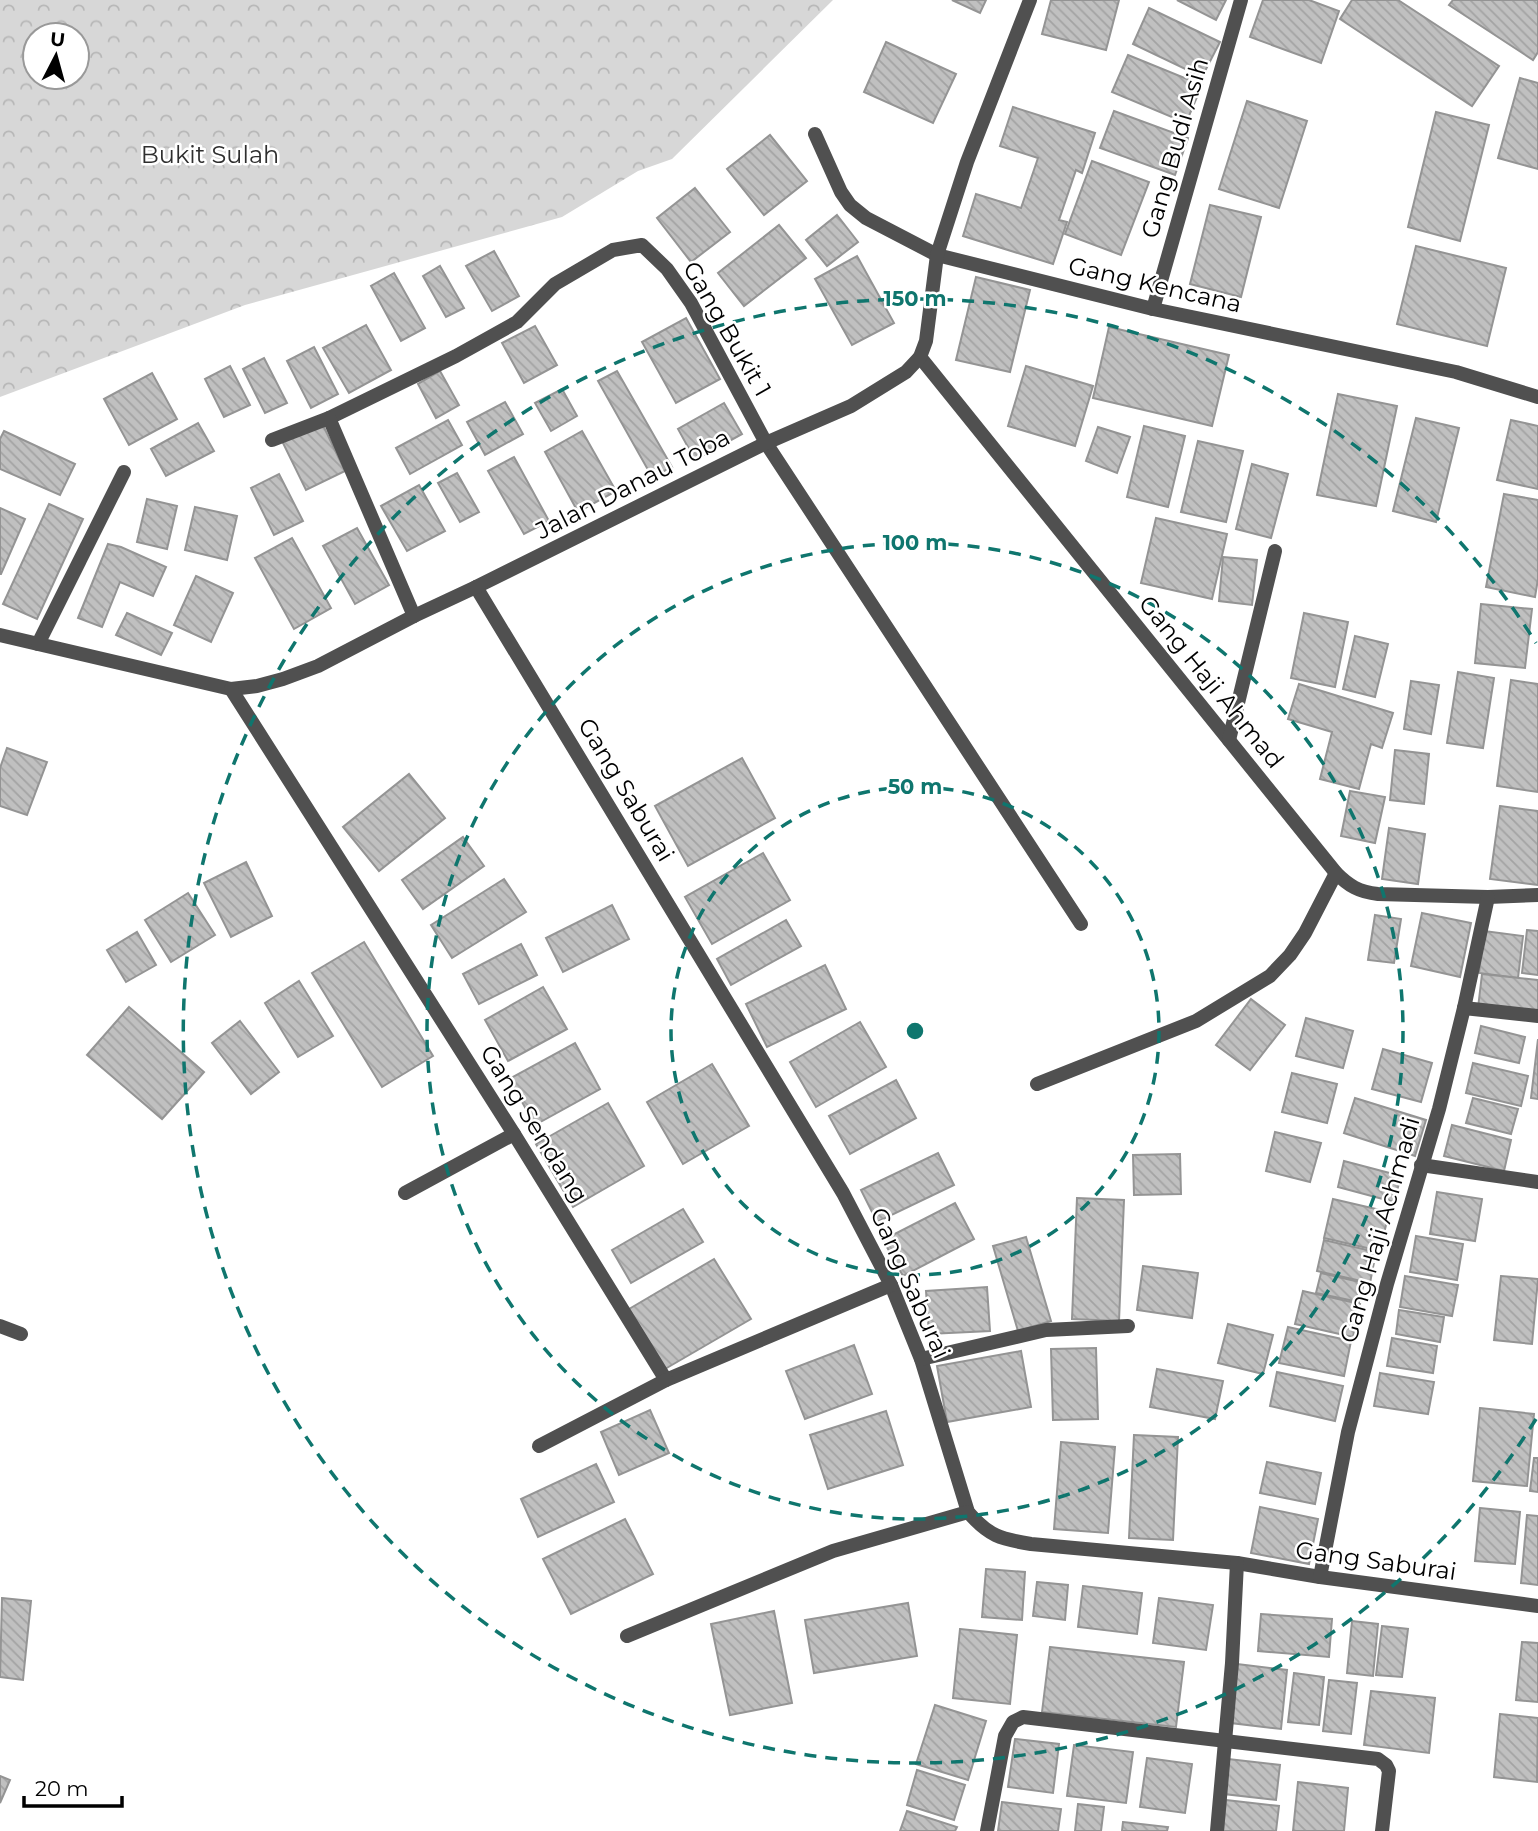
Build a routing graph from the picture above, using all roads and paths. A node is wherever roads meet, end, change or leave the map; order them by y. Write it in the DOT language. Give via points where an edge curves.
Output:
graph roads {
  1 [pos="1030,0"];
  2 [pos="1241,0"];
  3 [pos="815,134"];
  4 [pos="937,256"];
  5 [pos="1153,309"];
  6 [pos="920,357"];
  7 [pos="1538,397"];
  8 [pos="329,418"];
  9 [pos="272,440"];
  10 [pos="766,443"];
  11 [pos="124,472"];
  12 [pos="1275,551"];
  13 [pos="476,587"];
  14 [pos="414,616"];
  15 [pos="0,635"];
  16 [pos="38,645"];
  17 [pos="230,689"];
  18 [pos="1228,740"];
  19 [pos="1336,873"];
  20 [pos="1538,895"];
  21 [pos="1488,897"];
  22 [pos="1081,925"];
  23 [pos="1464,1008"];
  24 [pos="1538,1016"];
  25 [pos="1037,1084"];
  26 [pos="514,1134"];
  27 [pos="1422,1165"];
  28 [pos="1538,1182"];
  29 [pos="405,1193"];
  30 [pos="891,1286"];
  31 [pos="0,1325"];
  32 [pos="1128,1326"];
  33 [pos="21,1334"];
  34 [pos="922,1359"];
  35 [pos="666,1380"];
  36 [pos="539,1447"];
  37 [pos="968,1512"];
  38 [pos="1237,1563"];
  39 [pos="1320,1577"];
  40 [pos="1538,1606"];
  41 [pos="628,1636"];
  42 [pos="1224,1741"];
  43 [pos="987,1831"];
  44 [pos="1217,1831"];
  45 [pos="1382,1831"];
  1 -- 4 [label="street" via="967,162"];
  2 -- 5 [label="street, Gang Budi Asih"];
  3 -- 4 [label="street, Gang Kencana" via="850,205"];
  4 -- 5 [label="street, Gang Kencana"];
  4 -- 6 [label="street"];
  5 -- 7 [label="street, Gang Kencana" via="1445,370"];
  6 -- 10 [label="street, Jalan Danau Toba" via="906,372 851,405"];
  6 -- 18 [label="street, Gang Haji Ahmad"];
  8 -- 9 [label="street"];
  8 -- 10 [label="street, Gang Bukit 1" via="517,322 555,284 613,250 642,245 667,269 691,303"];
  8 -- 14 [label="street"];
  10 -- 13 [label="street, Jalan Danau Toba"];
  10 -- 22 [label="street, Gang Bukit 1"];
  11 -- 16 [label="street"];
  12 -- 18 [label="street"];
  13 -- 14 [label="street, Jalan Danau Toba"];
  13 -- 30 [label="street, Gang Saburai" via="813,1142"];
  14 -- 17 [label="street, Jalan Danau Toba" via="318,666 257,686"];
  15 -- 16 [label="street, Jalan Danau Toba"];
  16 -- 17 [label="street, Jalan Danau Toba"];
  17 -- 26 [label="street, Gang Sendang"];
  18 -- 19 [label="street, Gang Haji Ahmad"];
  19 -- 21 [label="street, Gang Haji Ahmad" via="1350,887 1364,892"];
  19 -- 25 [label="street" via="1290,955 1270,976 1196,1021"];
  20 -- 21 [label="street, Gang Haji Ahmad"];
  21 -- 23 [label="street, Gang Haji Achmadi"];
  23 -- 24 [label="street"];
  23 -- 27 [label="street, Gang Haji Achmadi"];
  26 -- 29 [label="street"];
  26 -- 35 [label="street, Gang Sendang"];
  27 -- 28 [label="street"];
  27 -- 39 [label="street, Gang Haji Achmadi" via="1348,1432"];
  30 -- 34 [label="street, Gang Saburai"];
  30 -- 35 [label="street"];
  31 -- 33 [label="street"];
  32 -- 34 [label="street" via="1046,1330"];
  34 -- 37 [label="street, Gang Saburai"];
  35 -- 36 [label="street"];
  37 -- 38 [label="street, Gang Saburai" via="983,1528 1004,1539"];
  37 -- 41 [label="street" via="833,1551"];
  38 -- 39 [label="street, Gang Saburai"];
  38 -- 42 [label="street"];
  39 -- 40 [label="street, Gang Saburai"];
  42 -- 43 [label="street" via="1018,1718 1005,1737"];
  42 -- 44 [label="street"];
  42 -- 45 [label="street" via="1378,1759 1389,1771"];
}
